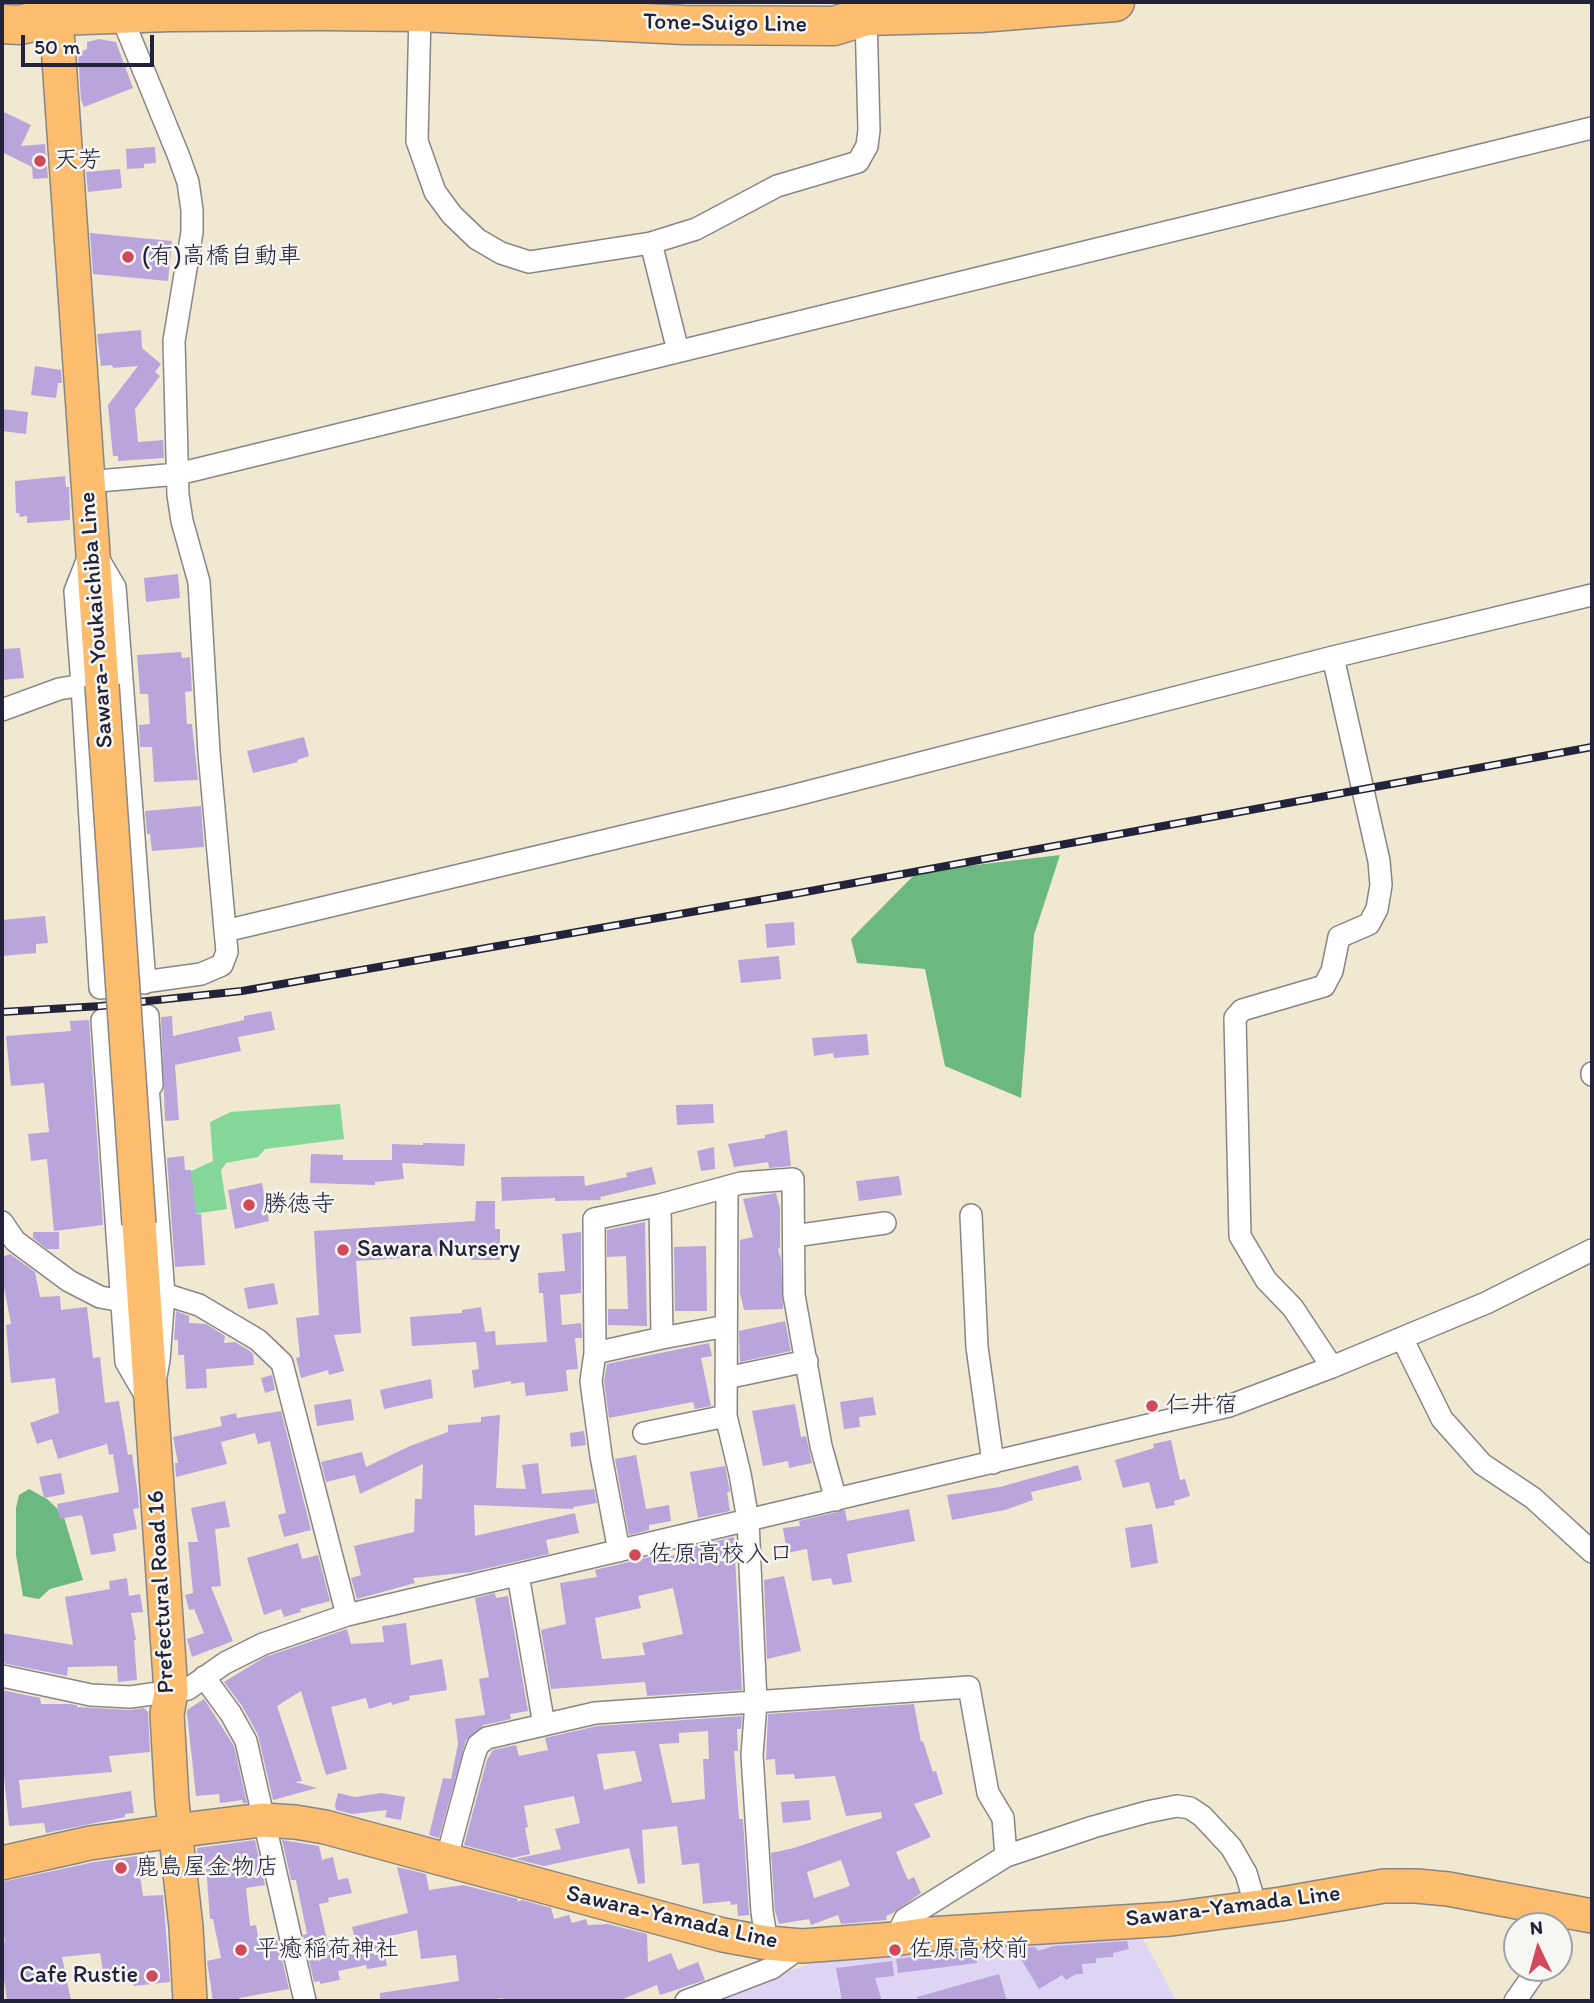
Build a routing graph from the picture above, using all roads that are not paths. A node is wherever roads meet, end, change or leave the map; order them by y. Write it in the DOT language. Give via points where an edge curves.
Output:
graph roads {
  1 [pos="811,2"];
  2 [pos="1115,2"];
  3 [pos="118,8"];
  4 [pos="62,12"];
  5 [pos="420,12"];
  6 [pos="866,16"];
  7 [pos="2,24"];
  8 [pos="1592,128"];
  9 [pos="651,243"];
  10 [pos="677,351"];
  11 [pos="178,474"];
  12 [pos="87,482"];
  13 [pos="92,548"];
  14 [pos="1592,595"];
  15 [pos="1333,657"];
  16 [pos="92,685"];
  17 [pos="2,710"];
  18 [pos="225,931"];
  19 [pos="145,983"];
  20 [pos="727,1189"];
  21 [pos="660,1205"];
  22 [pos="971,1215"];
  23 [pos="2,1222"];
  24 [pos="885,1223"];
  25 [pos="139,1224"];
  26 [pos="794,1237"];
  27 [pos="8,1244"];
  28 [pos="1592,1250"];
  29 [pos="164,1294"];
  30 [pos="122,1301"];
  31 [pos="726,1326"];
  32 [pos="662,1338"];
  33 [pos="1402,1338"];
  34 [pos="595,1353"];
  35 [pos="807,1361"];
  36 [pos="1332,1367"];
  37 [pos="726,1378"];
  38 [pos="151,1405"];
  39 [pos="726,1416"];
  40 [pos="644,1433"];
  41 [pos="993,1462"];
  42 [pos="836,1500"];
  43 [pos="748,1520"];
  44 [pos="619,1551"];
  45 [pos="1592,1552"];
  46 [pos="518,1575"];
  47 [pos="347,1615"];
  48 [pos="2,1676"];
  49 [pos="204,1677"];
  50 [pos="171,1692"];
  51 [pos="756,1703"];
  52 [pos="544,1725"];
  53 [pos="262,1820"];
  54 [pos="174,1830"];
  55 [pos="1006,1856"];
  56 [pos="446,1861"];
  57 [pos="2,1863"];
  58 [pos="1256,1907"];
  59 [pos="1547,1912"];
  60 [pos="895,1939"];
  61 [pos="767,1943"];
  62 [pos="802,1946"];
  63 [pos="1528,1982"];
  64 [pos="190,2001"];
  65 [pos="305,2001"];
  66 [pos="686,2001"];
  67 [pos="1514,2001"];
  1 -- 6 [label="highway, Tone-Suigo Line" via="833,2"];
  2 -- 6 [label="highway, Tone-Suigo Line"];
  3 -- 4 [label="highway, Tone-Suigo Line"];
  3 -- 5 [label="highway, Tone-Suigo Line"];
  3 -- 11 [label="street" via="179,157 192,210 191,243 174,341"];
  4 -- 7 [label="highway, Tone-Suigo Line" via="20,25"];
  4 -- 12 [label="main road, Sawara-Youkaichiba Line"];
  5 -- 6 [label="highway, Tone-Suigo Line" via="756,26 834,26"];
  5 -- 9 [label="street" via="417,141 435,192 452,215 477,239 529,262"];
  6 -- 9 [label="street" via="869,130 858,162 777,186 696,229"];
  8 -- 10 [label="street"];
  9 -- 10 [label="street"];
  10 -- 11 [label="street"];
  11 -- 12 [label="street"];
  11 -- 18 [label="street" via="182,522 199,582"];
  12 -- 13 [label="main road, Sawara-Youkaichiba Line"];
  13 -- 16 [label="main road, Sawara-Youkaichiba Line"];
  13 -- 19 [label="street" via="115,587"];
  14 -- 15 [label="street"];
  15 -- 18 [label="street" via="788,797"];
  15 -- 36 [label="street" via="1379,861 1377,909 1369,924 1339,937 1324,986 1242,1010 1235,1018 1240,1236 1266,1280 1293,1308"];
  16 -- 17 [label="street" via="49,692"];
  16 -- 19 [label="street" via="100,989"];
  16 -- 25 [label="main road, Sawara-Youkaichiba Line, bridge"];
  18 -- 19 [label="street" via="227,952 222,965 201,974"];
  20 -- 21 [label="street"];
  20 -- 26 [label="street" via="741,1183 793,1179"];
  20 -- 31 [label="street"];
  21 -- 32 [label="street"];
  21 -- 34 [label="street" via="594,1219"];
  22 -- 41 [label="street" via="978,1347"];
  23 -- 27 [label="street"];
  24 -- 26 [label="street"];
  25 -- 38 [label="main road, Prefectural Road 16"];
  26 -- 35 [label="street" via="793,1295"];
  27 -- 30 [label="street" via="100,1297"];
  28 -- 33 [label="street" via="1486,1303"];
  29 -- 30 [label="street" via="148,1086 152,1085 148,1016 102,1020"];
  29 -- 38 [label="street"];
  29 -- 47 [label="street" via="200,1305 258,1340 282,1363"];
  30 -- 38 [label="street" via="126,1362"];
  31 -- 32 [label="street"];
  31 -- 37 [label="street"];
  32 -- 34 [label="street"];
  33 -- 36 [label="street"];
  33 -- 45 [label="street" via="1442,1419 1482,1464 1533,1498"];
  34 -- 44 [label="street" via="591,1381 597,1431"];
  35 -- 37 [label="street"];
  35 -- 42 [label="street" via="821,1446"];
  36 -- 41 [label="street" via="1229,1406"];
  37 -- 39 [label="street"];
  38 -- 50 [label="main road, Prefectural Road 16"];
  39 -- 40 [label="street"];
  39 -- 43 [label="street"];
  41 -- 42 [label="street"];
  42 -- 43 [label="street"];
  43 -- 44 [label="street"];
  43 -- 51 [label="street"];
  44 -- 46 [label="street"];
  46 -- 47 [label="street"];
  46 -- 52 [label="street"];
  47 -- 49 [label="street" via="264,1644"];
  48 -- 50 [label="street" via="91,1696"];
  49 -- 50 [label="street" via="188,1689"];
  49 -- 53 [label="street" via="246,1741"];
  50 -- 54 [label="main road, Prefectural Road 16" via="167,1714"];
  51 -- 52 [label="street" via="594,1713"];
  51 -- 55 [label="street" via="969,1687 988,1793 1003,1818"];
  51 -- 61 [label="street" via="752,1755"];
  52 -- 56 [label="street" via="487,1738 478,1745"];
  53 -- 54 [label="main road, Sawara-Yamada Line"];
  53 -- 56 [label="main road, Sawara-Yamada Line" via="325,1827"];
  53 -- 65 [label="street"];
  54 -- 57 [label="main road, Sawara-Yamada Line"];
  54 -- 64 [label="main road, Prefectural Road 16" via="187,1927"];
  55 -- 58 [label="street" via="1147,1812 1190,1808 1238,1857"];
  55 -- 60 [label="street" via="905,1919"];
  56 -- 61 [label="main road, Sawara-Yamada Line"];
  58 -- 59 [label="main road, Sawara-Yamada Line" via="1384,1886 1416,1886"];
  58 -- 60 [label="main road, Sawara-Yamada Line" via="1171,1919"];
  60 -- 62 [label="main road, Sawara-Yamada Line"];
  61 -- 62 [label="main road, Sawara-Yamada Line"];
  62 -- 66 [label="street" via="772,1968"];
  63 -- 67 [label="street"];
}
